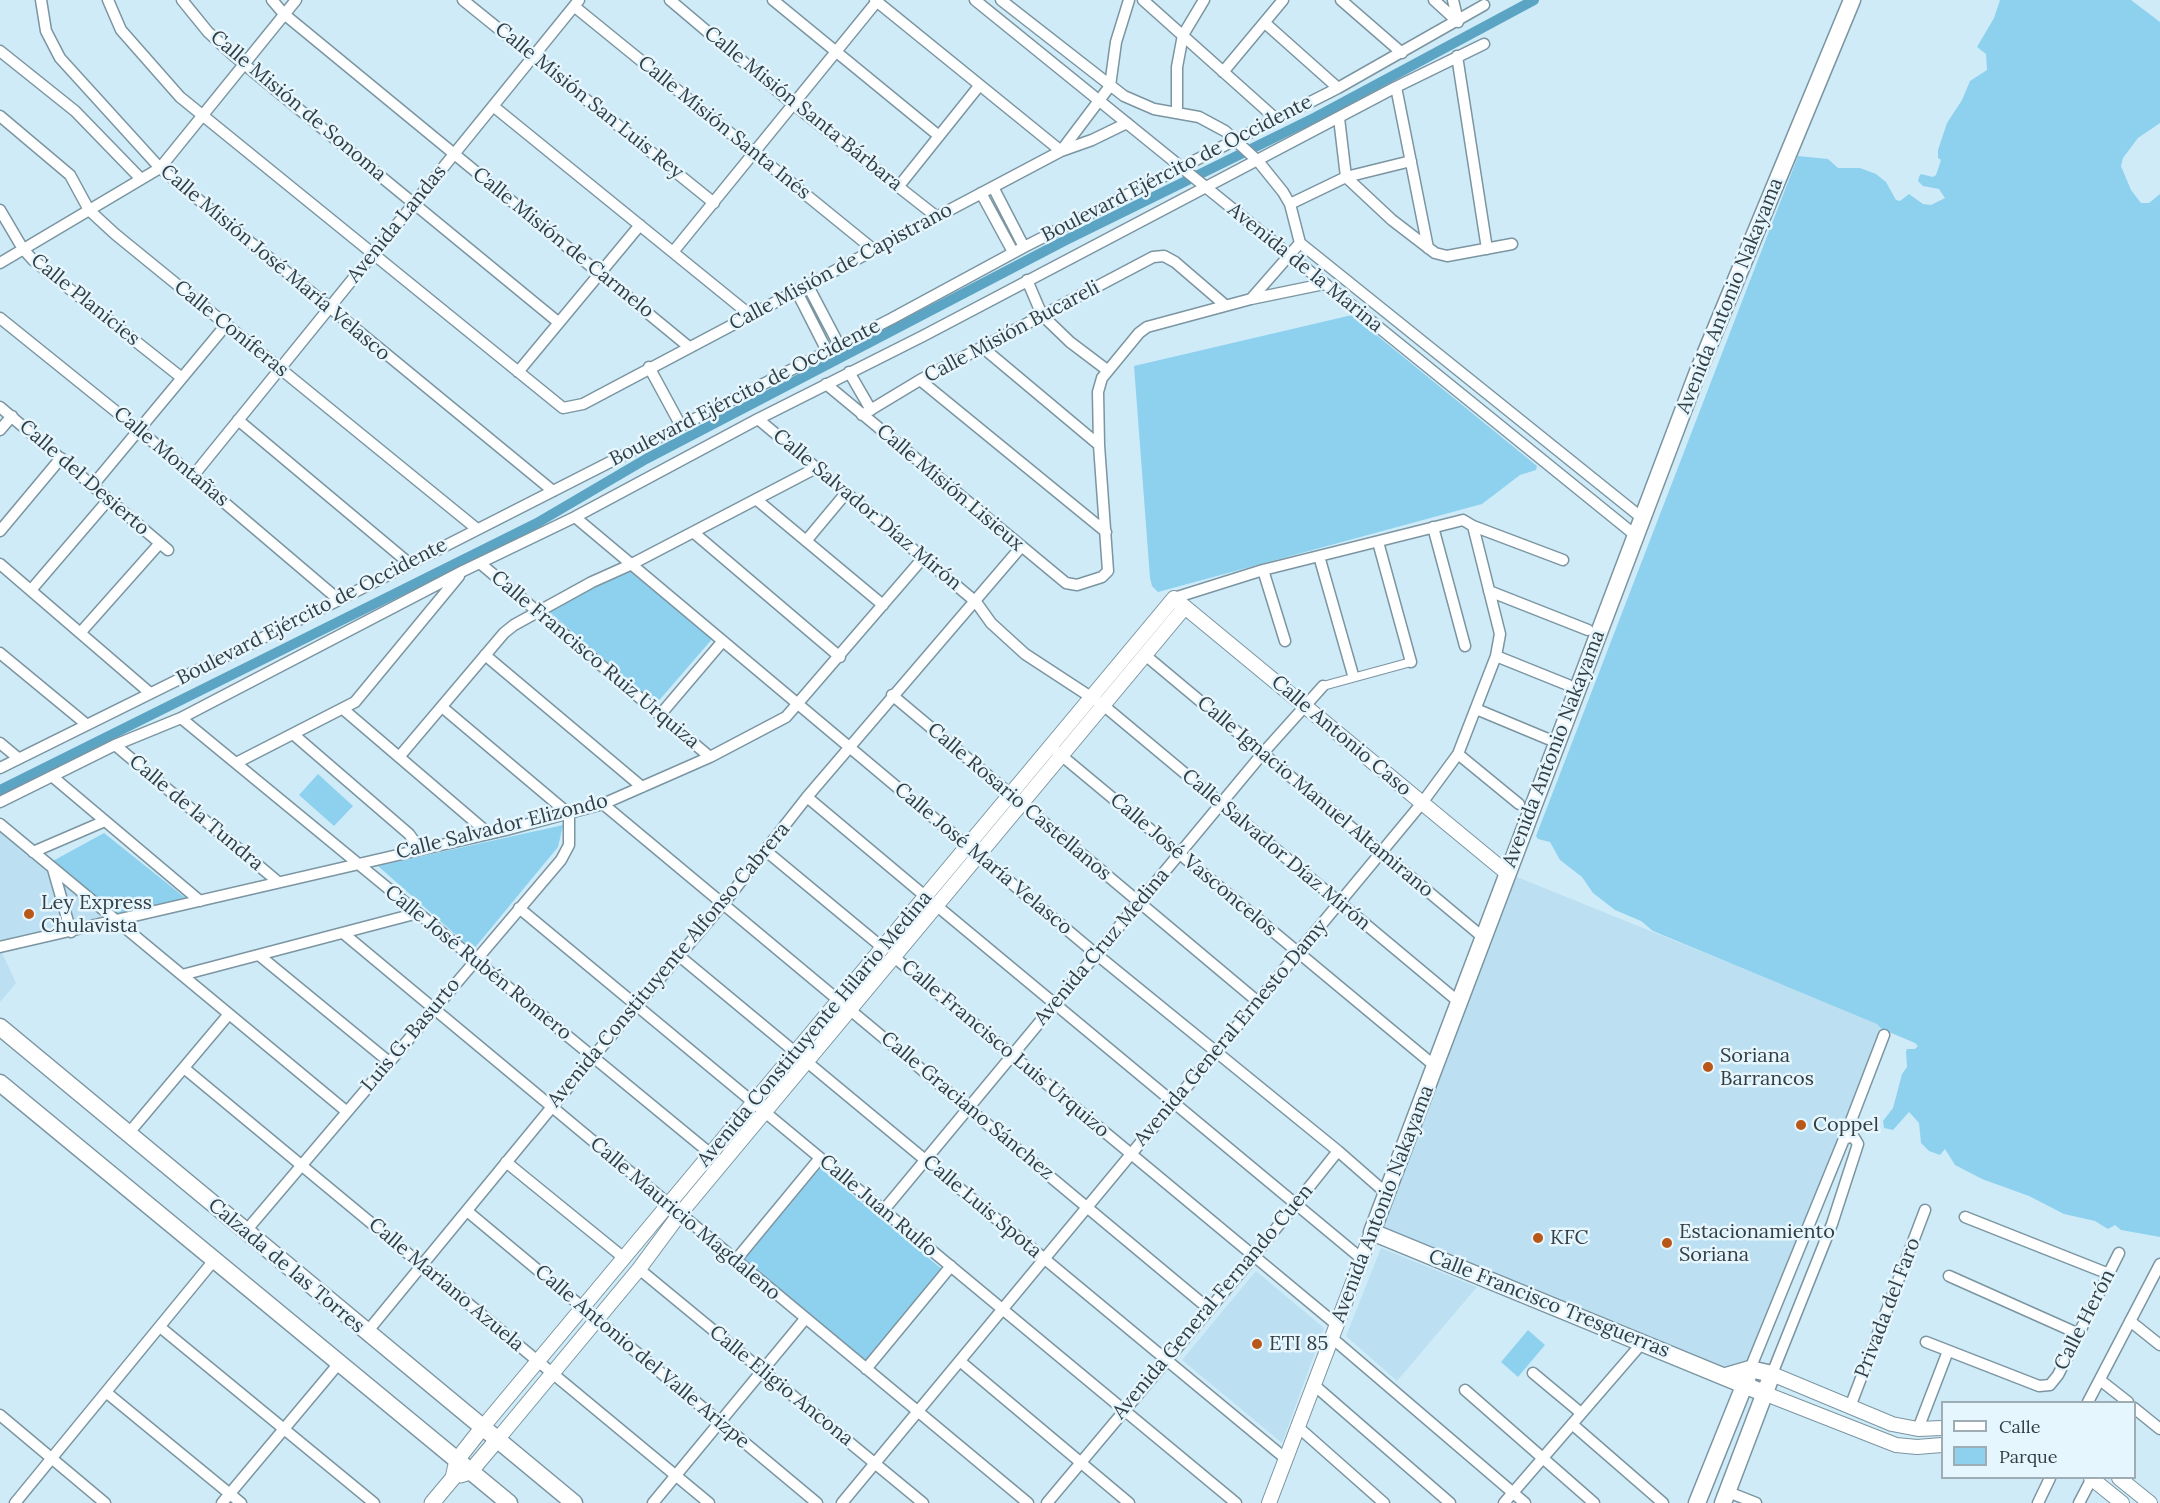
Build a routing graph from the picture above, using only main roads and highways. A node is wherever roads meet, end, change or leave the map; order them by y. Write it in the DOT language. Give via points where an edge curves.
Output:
graph roads {
  1 [pos="1852,0"];
  2 [pos="0,1027"];
  3 [pos="0,1083"];
  4 [pos="1372,1232"];
  5 [pos="1750,1369"];
  6 [pos="1726,1376"];
  7 [pos="1744,1385"];
  8 [pos="1766,1394"];
  9 [pos="482,1428"];
  10 [pos="497,1440"];
  11 [pos="457,1460"];
  12 [pos="470,1472"];
  13 [pos="453,1478"];
  14 [pos="1726,1498"];
  15 [pos="432,1503"];
  16 [pos="508,1503"];
  17 [pos="574,1503"];
  18 [pos="1697,1503"];
  1 -- 4 [label="main road, Avenida Antonio Nakayama" via="1725,304"];
  2 -- 9 [label="main road, Calzada de las Torres"];
  3 -- 11 [label="main road, Calzada de las Torres"];
  4 -- 6 [label="main road, Calle Francisco Tresguerras"];
  5 -- 6 [label="main road"];
  5 -- 7 [label="main road"];
  5 -- 8 [label="main road" via="1772,1374"];
  6 -- 7 [label="main road, Calle Francisco Tresguerras"];
  7 -- 8 [label="main road, Calle Francisco Tresguerras"];
  7 -- 18 [label="main road"];
  8 -- 14 [label="main road"];
  9 -- 10 [label="main road, Calzada de las Torres"];
  9 -- 11 [label="main road, Avenida Constituyente Hilario Medina"];
  10 -- 12 [label="main road, Avenida Constituyente Hilario Medina"];
  10 -- 17 [label="main road, Calzada de las Torres"];
  11 -- 12 [label="main road, Calzada de las Torres"];
  11 -- 13 [label="main road, Avenida Constituyente Hilario Medina"];
  12 -- 13 [label="main road"];
  12 -- 16 [label="main road, Calzada de las Torres"];
  13 -- 15 [label="main road, Avenida Constituyente Hilario Medina"];
}
